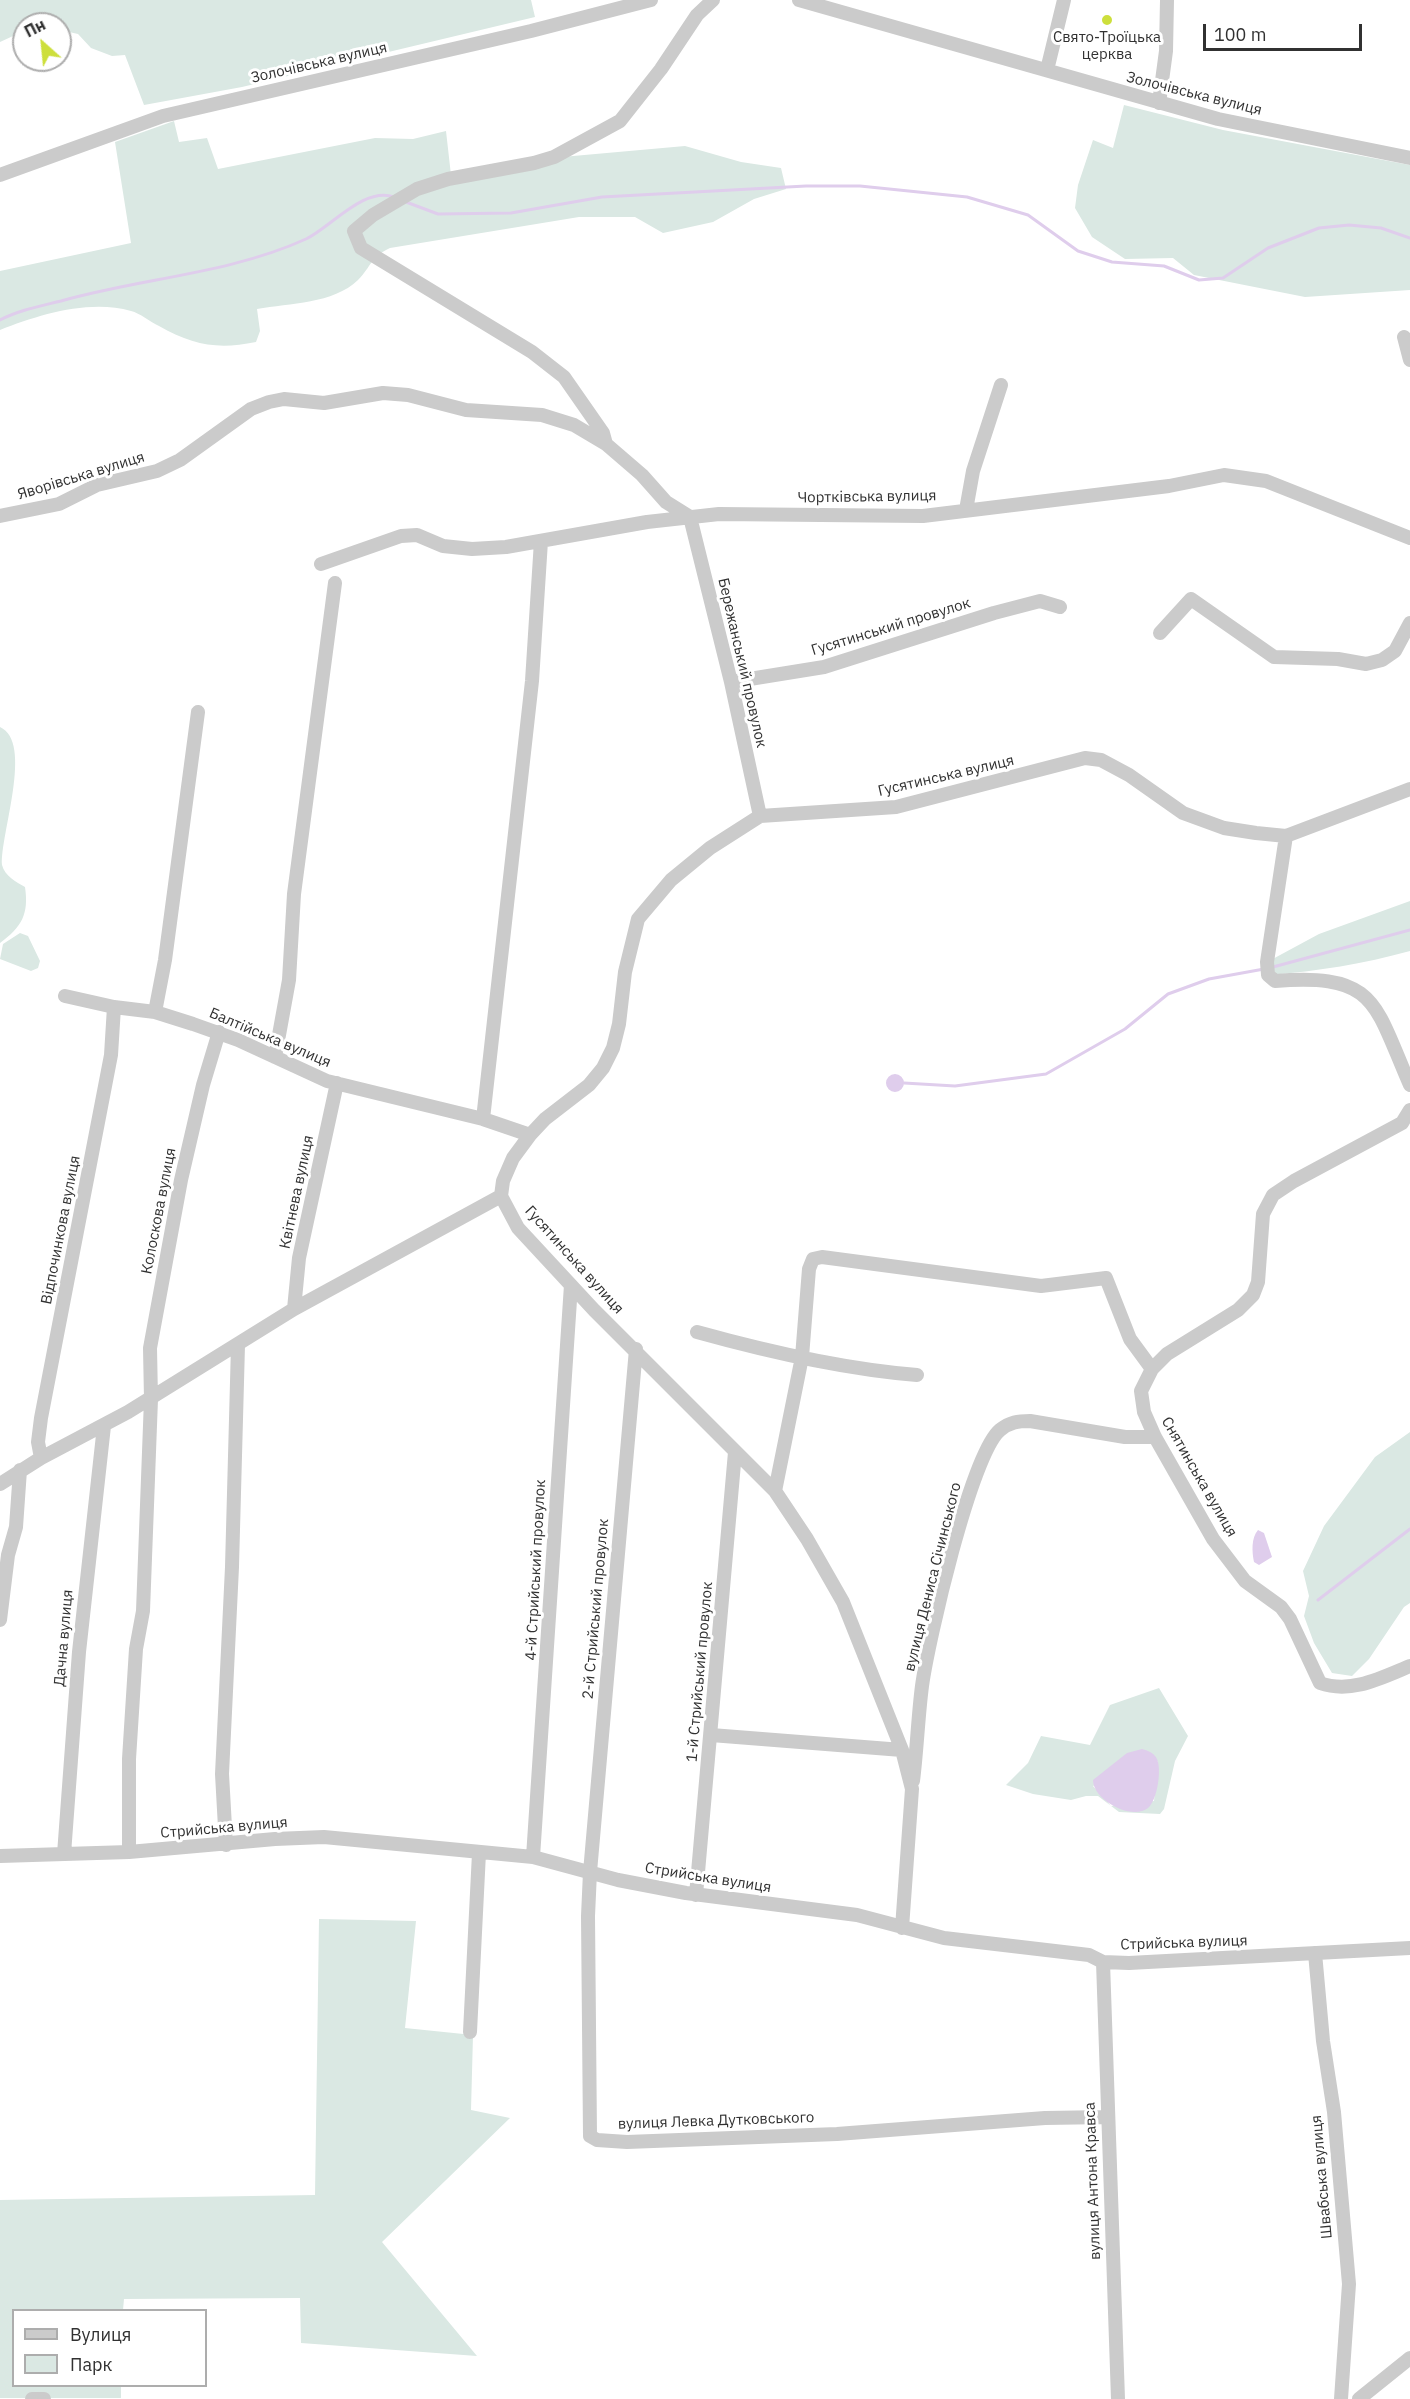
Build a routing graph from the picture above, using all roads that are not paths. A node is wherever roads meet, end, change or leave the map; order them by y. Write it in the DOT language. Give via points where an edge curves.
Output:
graph roads {
  1 [pos="651,0"];
  2 [pos="713,0"];
  3 [pos="799,0"];
  4 [pos="1064,0"];
  5 [pos="1167,0"];
  6 [pos="602,6"];
  7 [pos="1047,70"];
  8 [pos="1159,103"];
  9 [pos="1410,158"];
  10 [pos="0,175"];
  11 [pos="1404,337"];
  12 [pos="1410,360"];
  13 [pos="1000,385"];
  14 [pos="606,444"];
  15 [pos="966,510"];
  16 [pos="0,516"];
  17 [pos="690,517"];
  18 [pos="1410,538"];
  19 [pos="541,541"];
  20 [pos="321,564"];
  21 [pos="335,583"];
  22 [pos="1060,607"];
  23 [pos="1160,633"];
  24 [pos="1408,634"];
  25 [pos="731,682"];
  26 [pos="198,712"];
  27 [pos="1410,789"];
  28 [pos="759,816"];
  29 [pos="1286,836"];
  30 [pos="65,996"];
  31 [pos="114,1007"];
  32 [pos="155,1012"];
  33 [pos="219,1032"];
  34 [pos="275,1057"];
  35 [pos="338,1083"];
  36 [pos="1410,1085"];
  37 [pos="1409,1114"];
  38 [pos="483,1119"];
  39 [pos="530,1135"];
  40 [pos="501,1196"];
  41 [pos="571,1285"];
  42 [pos="294,1309"];
  43 [pos="697,1332"];
  44 [pos="238,1346"];
  45 [pos="636,1349"];
  46 [pos="802,1357"];
  47 [pos="1152,1370"];
  48 [pos="916,1375"];
  49 [pos="151,1399"];
  50 [pos="104,1426"];
  51 [pos="1155,1437"];
  52 [pos="735,1452"];
  53 [pos="41,1458"];
  54 [pos="20,1470"];
  55 [pos="0,1484"];
  56 [pos="775,1491"];
  57 [pos="0,1620"];
  58 [pos="1410,1666"];
  59 [pos="711,1735"];
  60 [pos="902,1750"];
  61 [pos="912,1789"];
  62 [pos="226,1845"];
  63 [pos="129,1852"];
  64 [pos="479,1853"];
  65 [pos="64,1854"];
  66 [pos="0,1856"];
  67 [pos="533,1857"];
  68 [pos="590,1872"];
  69 [pos="696,1895"];
  70 [pos="902,1928"];
  71 [pos="1410,1948"];
  72 [pos="1315,1953"];
  73 [pos="1103,1962"];
  74 [pos="470,2032"];
  75 [pos="1107,2117"];
  76 [pos="1410,2358"];
  77 [pos="32,2399"];
  78 [pos="44,2399"];
  79 [pos="1118,2399"];
  80 [pos="1341,2399"];
  81 [pos="1359,2399"];
  1 -- 6 [label="street, Золочівська вулиця"];
  2 -- 14 [label="street" via="697,15 620,121 554,157 448,178 406,195 354,231 361,248 532,352 564,377 603,433"];
  3 -- 7 [label="street, Золочівська вулиця"];
  4 -- 7 [label="street"];
  5 -- 8 [label="street"];
  6 -- 10 [label="street, Золочівська вулиця" via="163,116"];
  7 -- 8 [label="street, Золочівська вулиця"];
  8 -- 9 [label="street, Золочівська вулиця"];
  11 -- 12 [label="street"];
  13 -- 15 [label="street" via="973,471"];
  14 -- 16 [label="street, Яворівська вулиця" via="574,425 542,415 466,410 408,395 383,393 324,403 284,399 251,409 180,460 157,471 97,485 58,504"];
  14 -- 17 [label="street, Яворівська вулиця" via="666,502"];
  15 -- 17 [label="street, Чортківська вулиця" via="923,516"];
  15 -- 18 [label="street, Чортківська вулиця" via="1169,486 1224,475 1245,476"];
  17 -- 19 [label="street, Чортківська вулиця"];
  17 -- 25 [label="street, Бережанський провулок"];
  19 -- 20 [label="street, Чортківська вулиця" via="472,549 443,546 417,535 401,536"];
  19 -- 38 [label="street" via="532,681"];
  21 -- 34 [label="street" via="294,894 289,980"];
  22 -- 25 [label="street, Гусятинський провулок" via="1040,602 824,667"];
  23 -- 24 [label="street" via="1191,599 1274,657 1366,664 1395,651"];
  25 -- 28 [label="street, Бережанський провулок"];
  26 -- 32 [label="street"];
  27 -- 29 [label="street, Гусятинська вулиця"];
  28 -- 29 [label="street, Гусятинська вулиця" via="896,807 1085,758 1101,760 1129,775 1183,813 1224,828"];
  28 -- 39 [label="street" via="694,860 638,919 627,962 619,1024 603,1068 589,1085"];
  29 -- 36 [label="street" via="1267,968 1275,981 1330,981 1366,996 1377,1007"];
  30 -- 31 [label="street, Балтійська вулиця"];
  31 -- 32 [label="street, Балтійська вулиця"];
  31 -- 53 [label="street, Відпочинкова вулиця" via="111,1055 41,1418"];
  32 -- 33 [label="street, Балтійська вулиця"];
  33 -- 34 [label="street, Балтійська вулиця"];
  33 -- 49 [label="street, Колоскова вулиця" via="203,1085 164,1269 150,1348"];
  34 -- 35 [label="street, Балтійська вулиця"];
  35 -- 38 [label="street, Балтійська вулиця"];
  35 -- 42 [label="street, Квітнева вулиця" via="299,1258"];
  37 -- 47 [label="street, Снятинська вулиця" via="1402,1124 1273,1195 1263,1214 1258,1282 1253,1295 1238,1310 1167,1354"];
  38 -- 39 [label="street, Балтійська вулиця"];
  39 -- 40 [label="street" via="513,1158"];
  40 -- 41 [label="street, Гусятинська вулиця" via="518,1228"];
  40 -- 42 [label="street"];
  41 -- 45 [label="street, Гусятинська вулиця"];
  41 -- 67 [label="street, 4-й Стрийський провулок"];
  42 -- 44 [label="street"];
  43 -- 46 [label="street"];
  44 -- 49 [label="street"];
  44 -- 62 [label="street" via="222,1774"];
  45 -- 52 [label="street, Гусятинська вулиця"];
  45 -- 68 [label="street, 2-й Стрийський провулок"];
  46 -- 47 [label="street" via="809,1269 813,1259 822,1257 1041,1287 1106,1278 1130,1340"];
  46 -- 48 [label="street" via="861,1370"];
  46 -- 56 [label="street"];
  47 -- 51 [label="street, Снятинська вулиця" via="1141,1391 1144,1412"];
  49 -- 50 [label="street"];
  49 -- 63 [label="street, Колоскова вулиця" via="142,1611 129,1759"];
  50 -- 53 [label="street"];
  50 -- 65 [label="street, Дачна вулиця" via="79,1652"];
  51 -- 58 [label="street, Снятинська вулиця" via="1213,1539 1236,1570 1290,1618 1320,1683 1334,1688 1351,1687"];
  51 -- 61 [label="street, вулиця Дениса Січинського" via="1125,1437 1030,1420 1014,1421 990,1442 969,1496 937,1615 922,1684"];
  52 -- 56 [label="street, Гусятинська вулиця"];
  52 -- 59 [label="street, 1-й Стрийський провулок"];
  53 -- 54 [label="street"];
  54 -- 55 [label="street"];
  54 -- 57 [label="street"];
  56 -- 60 [label="street, Гусятинська вулиця" via="843,1602"];
  59 -- 60 [label="street"];
  59 -- 69 [label="street, 1-й Стрийський провулок"];
  60 -- 61 [label="street, Гусятинська вулиця"];
  61 -- 70 [label="street, вулиця Дениса Січинського"];
  62 -- 63 [label="street, Стрийська вулиця"];
  62 -- 64 [label="street, Стрийська вулиця" via="324,1837"];
  63 -- 65 [label="street, Стрийська вулиця"];
  64 -- 67 [label="street, Стрийська вулиця"];
  64 -- 74 [label="street"];
  65 -- 66 [label="street, Стрийська вулиця"];
  67 -- 68 [label="street, Стрийська вулиця"];
  68 -- 69 [label="street, Стрийська вулиця"];
  68 -- 75 [label="street, вулиця Левка Дутковського" via="589,2129 590,2136 597,2140 837,2134"];
  69 -- 70 [label="street, Стрийська вулиця" via="857,1915"];
  70 -- 73 [label="street, Стрийська вулиця" via="944,1938 1089,1955"];
  71 -- 72 [label="street, Стрийська вулиця"];
  72 -- 73 [label="street, Стрийська вулиця"];
  72 -- 80 [label="street, Швабська вулиця" via="1349,2284"];
  73 -- 75 [label="street, вулиця Антона Кравса"];
  75 -- 79 [label="street, вулиця Антона Кравса"];
  76 -- 81 [label="street"];
  77 -- 78 [label="street"];
}
